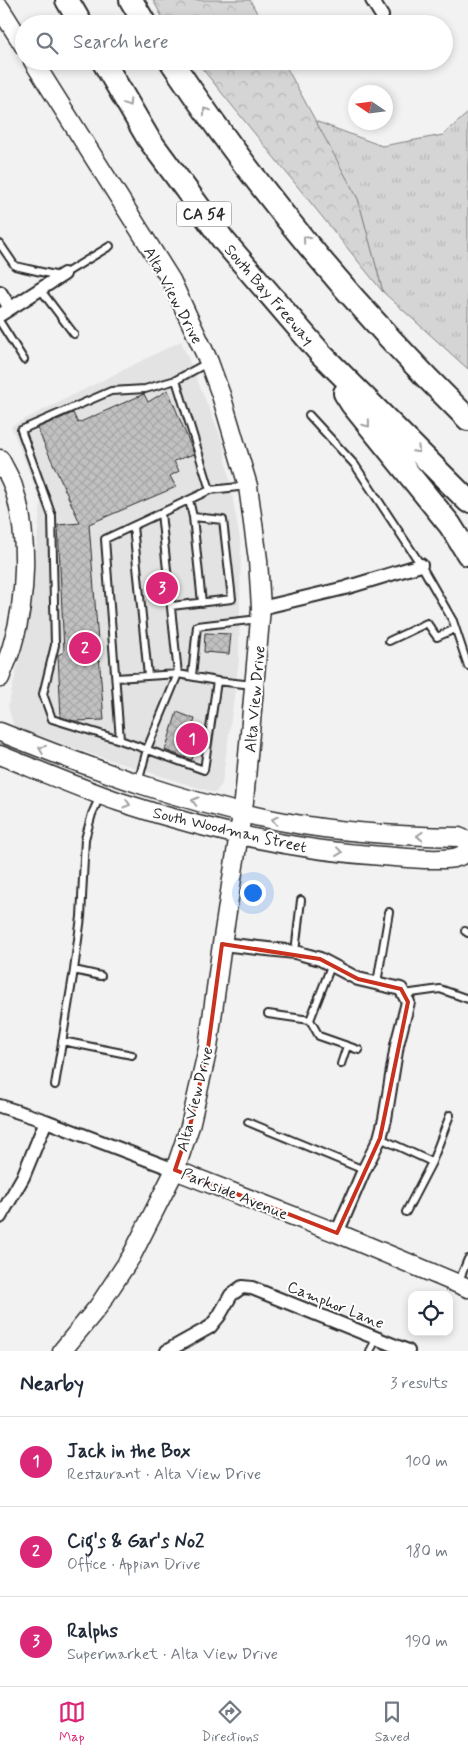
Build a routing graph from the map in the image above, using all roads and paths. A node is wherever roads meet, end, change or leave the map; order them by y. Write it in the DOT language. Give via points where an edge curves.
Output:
graph roads {
  1 [pos="67,0"];
  2 [pos="131,0"];
  3 [pos="372,0"];
  4 [pos="0,8"];
  5 [pos="76,15"];
  6 [pos="140,15"];
  7 [pos="381,15"];
  8 [pos="15,32"];
  9 [pos="39,70"];
  10 [pos="108,70"];
  11 [pos="177,70"];
  12 [pos="0,244"];
  13 [pos="110,246"];
  14 [pos="62,275"];
  15 [pos="336,277"];
  16 [pos="40,289"];
  17 [pos="0,292"];
  18 [pos="5,311"];
  19 [pos="0,322"];
  20 [pos="74,334"];
  21 [pos="321,354"];
  22 [pos="24,360"];
  23 [pos="208,362"];
  24 [pos="176,380"];
  25 [pos="468,400"];
  26 [pos="310,415"];
  27 [pos="468,418"];
  28 [pos="0,459"];
  29 [pos="248,486"];
  30 [pos="210,490"];
  31 [pos="189,500"];
  32 [pos="468,501"];
  33 [pos="161,513"];
  34 [pos="193,517"];
  35 [pos="133,526"];
  36 [pos="468,554"];
  37 [pos="421,565"];
  38 [pos="202,602"];
  39 [pos="171,606"];
  40 [pos="260,614"];
  41 [pos="456,629"];
  42 [pos="389,641"];
  43 [pos="468,666"];
  44 [pos="178,674"];
  45 [pos="148,676"];
  46 [pos="192,676"];
  47 [pos="0,678"];
  48 [pos="116,678"];
  49 [pos="216,682"];
  50 [pos="255,686"];
  51 [pos="0,732"];
  52 [pos="120,740"];
  53 [pos="147,750"];
  54 [pos="0,755"];
  55 [pos="137,784"];
  56 [pos="100,794"];
  57 [pos="242,814"];
  58 [pos="240,835"];
  59 [pos="468,841"];
  60 [pos="468,852"];
  61 [pos="300,900"];
  62 [pos="389,912"];
  63 [pos="222,944"];
  64 [pos="295,952"];
  65 [pos="331,966"];
  66 [pos="74,970"];
  67 [pos="101,976"];
  68 [pos="378,983"];
  69 [pos="404,994"];
  70 [pos="468,999"];
  71 [pos="268,1014"];
  72 [pos="310,1020"];
  73 [pos="62,1041"];
  74 [pos="348,1046"];
  75 [pos="359,1050"];
  76 [pos="132,1055"];
  77 [pos="341,1064"];
  78 [pos="55,1086"];
  79 [pos="0,1106"];
  80 [pos="450,1115"];
  81 [pos="46,1121"];
  82 [pos="248,1122"];
  83 [pos="380,1138"];
  84 [pos="432,1162"];
  85 [pos="175,1170"];
  86 [pos="364,1170"];
  87 [pos="406,1212"];
  88 [pos="0,1217"];
  89 [pos="337,1234"];
  90 [pos="468,1259"];
  91 [pos="463,1286"];
  92 [pos="376,1338"];
  93 [pos="62,1351"];
  94 [pos="167,1351"];
  95 [pos="370,1351"];
  96 [pos="408,1351"];
  1 -- 5 [label="highway"];
  2 -- 6 [label="highway"];
  3 -- 7 [label="street"];
  4 -- 8 [label="main road"];
  9 -- 23 [label="main road, Alta View Drive" via="171,280"];
  10 -- 21 [label="highway, South Bay Freeway / CA 54, one-way" via="148,138 224,241"];
  15 -- 11 [label="highway, one-way" via="259,183"];
  12 -- 14 [label="lane" via="15,266"];
  13 -- 14 [label="lane"];
  14 -- 16 [label="street"];
  15 -- 25 [label="highway"];
  15 -- 27 [label="highway" via="418,370"];
  16 -- 18 [label="street"];
  16 -- 20 [label="lane"];
  17 -- 18 [label="street"];
  19 -- 22 [label="lane"];
  21 -- 32 [label="highway, South Bay Freeway / CA 54, one-way"];
  21 -- 36 [label="highway, one-way" via="352,404 450,525"];
  23 -- 24 [label="lane"];
  23 -- 29 [label="main road, Alta View Drive"];
  24 -- 30 [label="lane"];
  24 -- 52 [label="lane" via="145,389 111,391 21,430 52,516 55,645 43,694 52,719"];
  26 -- 37 [label="lane" via="355,464"];
  28 -- 47 [label="main road" via="17,500 24,569 17,626"];
  29 -- 30 [label="lane"];
  29 -- 40 [label="main road, Alta View Drive" via="258,560"];
  30 -- 31 [label="lane"];
  31 -- 33 [label="lane"];
  31 -- 34 [label="lane"];
  33 -- 35 [label="lane"];
  33 -- 39 [label="lane"];
  34 -- 38 [label="lane"];
  34 -- 38 [label="lane" via="223,520 231,589 232,599"];
  35 -- 45 [label="lane"];
  35 -- 48 [label="lane" via="105,539"];
  37 -- 40 [label="street"];
  37 -- 41 [label="lane"];
  38 -- 39 [label="lane"];
  39 -- 44 [label="lane"];
  40 -- 46 [label="lane" via="197,626"];
  40 -- 50 [label="main road, Alta View Drive"];
  41 -- 42 [label="lane" via="437,638 427,623"];
  41 -- 43 [label="lane"];
  44 -- 45 [label="lane"];
  44 -- 46 [label="lane"];
  44 -- 53 [label="lane"];
  45 -- 48 [label="lane"];
  46 -- 49 [label="lane"];
  48 -- 52 [label="lane"];
  49 -- 50 [label="lane"];
  49 -- 53 [label="lane" via="204,770"];
  50 -- 57 [label="main road, Alta View Drive"];
  55 -- 51 [label="main road, South Woodman Street, one-way"];
  52 -- 53 [label="lane"];
  53 -- 55 [label="lane"];
  54 -- 56 [label="main road, South Woodman Street"];
  57 -- 55 [label="main road, South Woodman Street, one-way"];
  56 -- 58 [label="main road, South Woodman Street, one-way" via="195,825"];
  56 -- 66 [label="lane" via="85,839 81,917"];
  57 -- 58 [label="main road, Alta View Drive"];
  59 -- 57 [label="main road, South Woodman Street, one-way" via="459,837 322,828"];
  58 -- 60 [label="main road, South Woodman Street, one-way" via="305,848 406,858 456,858"];
  58 -- 63 [label="main road, Alta View Drive"];
  61 -- 64 [label="lane"];
  62 -- 68 [label="lane"];
  63 -- 64 [label="street"];
  63 -- 85 [label="main road, Alta View Drive" via="208,1048 190,1126"];
  64 -- 65 [label="street" via="320,959"];
  65 -- 68 [label="street" via="358,979"];
  65 -- 72 [label="lane"];
  66 -- 67 [label="lane"];
  66 -- 73 [label="lane"];
  68 -- 69 [label="street" via="401,989"];
  69 -- 70 [label="lane" via="440,990"];
  69 -- 83 [label="street" via="408,1002"];
  71 -- 72 [label="lane"];
  72 -- 74 [label="lane" via="319,1036"];
  73 -- 76 [label="lane"];
  73 -- 78 [label="lane"];
  74 -- 75 [label="lane"];
  74 -- 77 [label="lane"];
  79 -- 81 [label="street, Parkside Avenue"];
  80 -- 84 [label="lane"];
  81 -- 85 [label="street, Parkside Avenue"];
  81 -- 88 [label="street" via="23,1177"];
  82 -- 86 [label="lane"];
  83 -- 84 [label="lane"];
  83 -- 86 [label="street"];
  84 -- 87 [label="lane"];
  85 -- 89 [label="main road, Parkside Avenue"];
  85 -- 93 [label="main road, Alta View Drive" via="131,1257"];
  86 -- 89 [label="street"];
  89 -- 91 [label="main road, Parkside Avenue"];
  90 -- 91 [label="lane"];
  92 -- 94 [label="street, Camphor Lane" via="242,1286 231,1295 210,1327"];
  92 -- 95 [label="lane"];
  92 -- 96 [label="street, Camphor Lane"];
}
